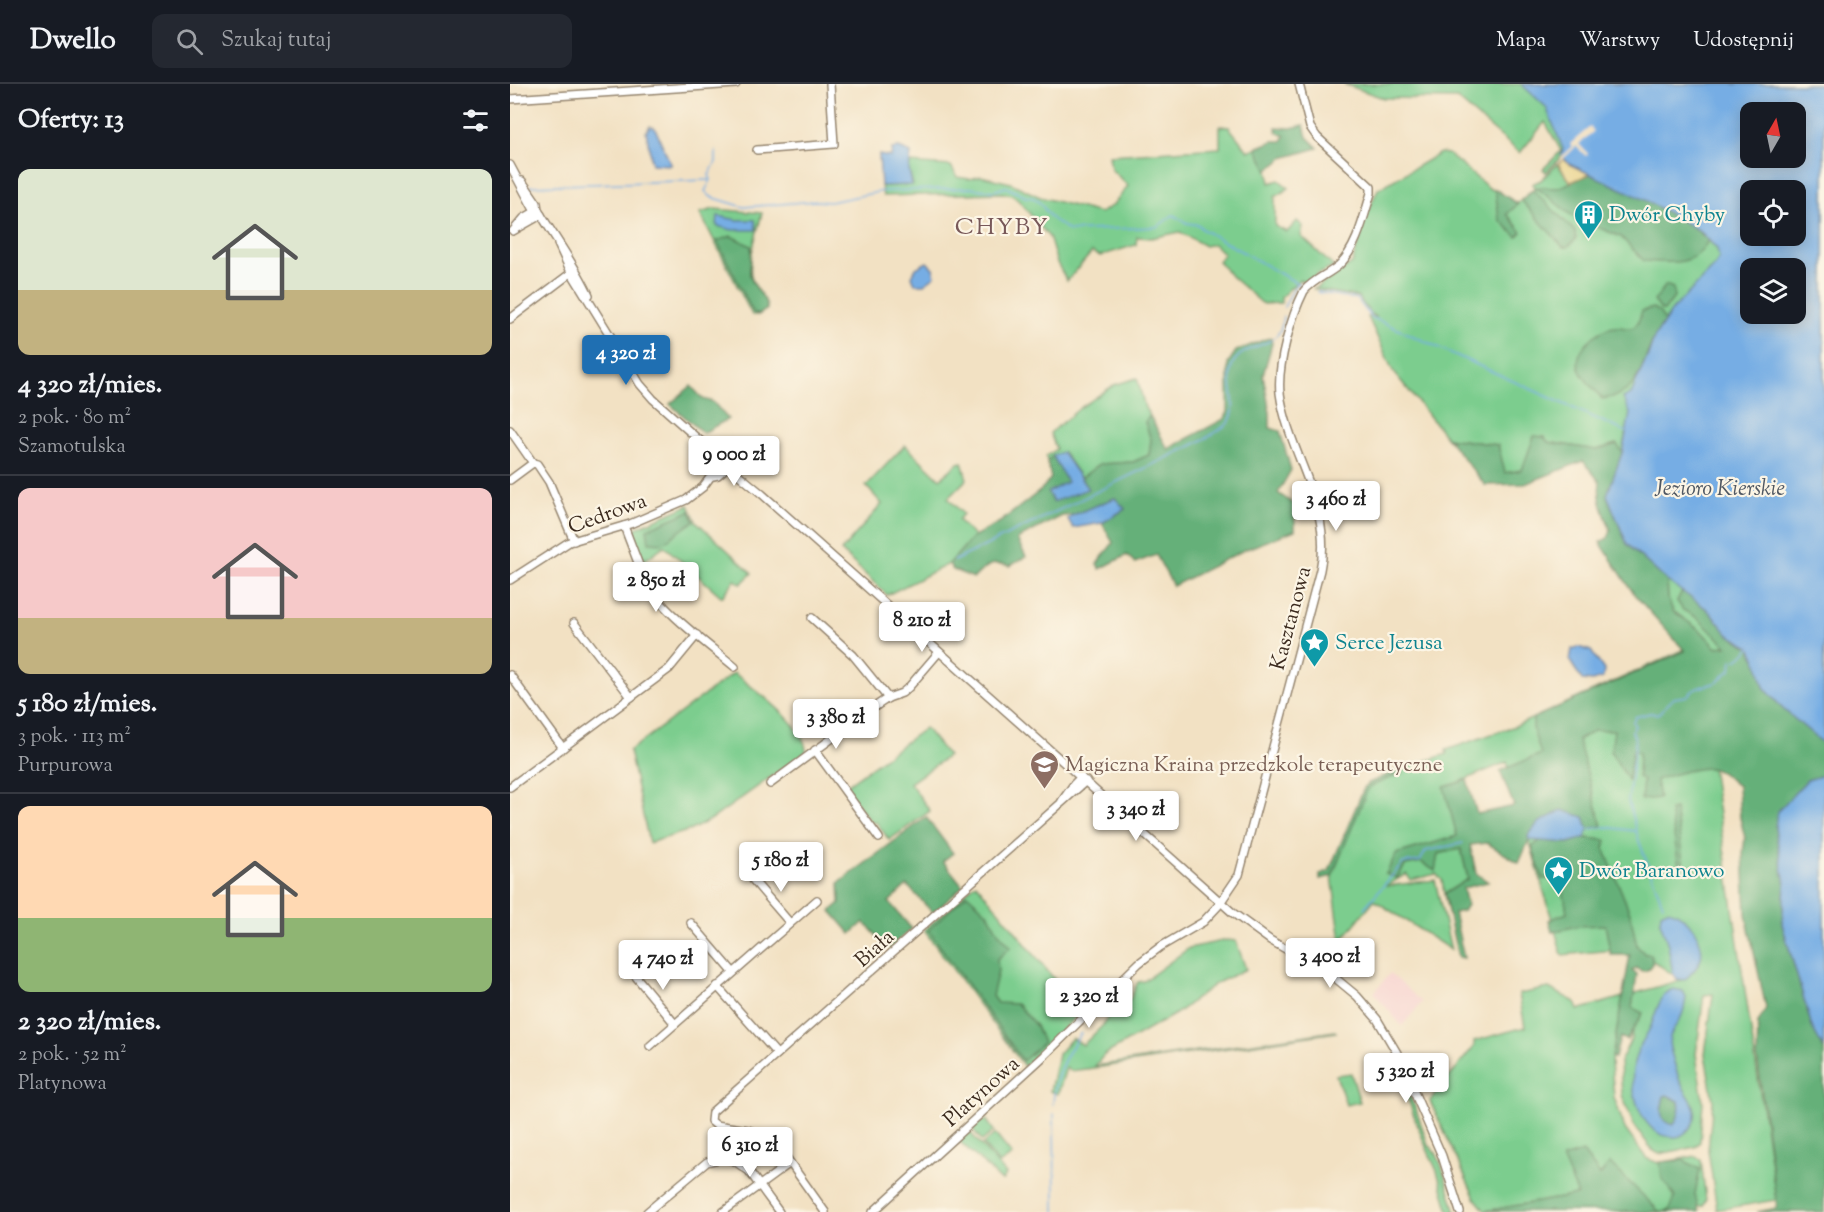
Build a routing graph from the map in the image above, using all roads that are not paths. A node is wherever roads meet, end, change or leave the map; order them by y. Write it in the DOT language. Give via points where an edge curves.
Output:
graph roads {
  1 [pos="736,84"];
  2 [pos="831,84"];
  3 [pos="1299,84"];
  4 [pos="510,99"];
  5 [pos="757,150"];
  6 [pos="512,168"];
  7 [pos="539,212"];
  8 [pos="512,232"];
  9 [pos="574,271"];
  10 [pos="510,319"];
  11 [pos="510,430"];
  12 [pos="533,463"];
  13 [pos="725,463"];
  14 [pos="510,480"];
  15 [pos="624,526"];
  16 [pos="574,541"];
  17 [pos="510,580"];
  18 [pos="812,618"];
  19 [pos="574,622"];
  20 [pos="697,635"];
  21 [pos="939,652"];
  22 [pos="735,667"];
  23 [pos="510,675"];
  24 [pos="631,698"];
  25 [pos="888,698"];
  26 [pos="563,748"];
  27 [pos="815,750"];
  28 [pos="1083,779"];
  29 [pos="770,784"];
  30 [pos="510,787"];
  31 [pos="879,838"];
  32 [pos="753,880"];
  33 [pos="817,900"];
  34 [pos="1221,902"];
  35 [pos="790,922"];
  36 [pos="691,924"];
  37 [pos="733,972"];
  38 [pos="633,973"];
  39 [pos="717,986"];
  40 [pos="675,1024"];
  41 [pos="650,1046"];
  42 [pos="777,1054"];
  43 [pos="790,1163"];
  44 [pos="761,1185"];
  45 [pos="647,1212"];
  46 [pos="723,1212"];
  47 [pos="779,1212"];
  48 [pos="825,1212"];
  49 [pos="873,1212"];
  50 [pos="1459,1212"];
  1 -- 4 [label="street"];
  2 -- 5 [label="street" via="834,144"];
  3 -- 34 [label="street, Kasztanowa" via="1310,127 1371,187 1348,254 1304,291 1282,359 1282,404 1322,523 1323,558 1242,866"];
  6 -- 7 [label="street" via="537,203"];
  7 -- 8 [label="street" via="524,218"];
  7 -- 9 [label="street"];
  9 -- 10 [label="street"];
  9 -- 13 [label="street" via="640,384"];
  11 -- 12 [label="street"];
  12 -- 14 [label="street"];
  12 -- 16 [label="street" via="549,482"];
  13 -- 15 [label="street, Cedrowa" via="718,475 686,500"];
  13 -- 21 [label="street"];
  15 -- 16 [label="street, Cedrowa"];
  15 -- 20 [label="street" via="647,586"];
  16 -- 17 [label="street, Cedrowa"];
  18 -- 25 [label="street" via="853,655"];
  19 -- 24 [label="street"];
  20 -- 22 [label="street"];
  20 -- 24 [label="street" via="669,669"];
  21 -- 25 [label="street" via="909,687"];
  21 -- 28 [label="street"];
  23 -- 26 [label="street"];
  24 -- 26 [label="street"];
  25 -- 27 [label="street"];
  26 -- 30 [label="street"];
  27 -- 29 [label="street"];
  27 -- 31 [label="street"];
  28 -- 34 [label="street"];
  28 -- 42 [label="street, Biała" via="1072,785 1060,804"];
  32 -- 35 [label="street"];
  33 -- 35 [label="street"];
  34 -- 49 [label="street, Platynowa" via="1196,927 1139,963"];
  34 -- 50 [label="street" via="1270,940 1334,977 1373,1013 1414,1091 1444,1161"];
  35 -- 37 [label="street"];
  36 -- 37 [label="street"];
  37 -- 39 [label="street"];
  38 -- 40 [label="street"];
  39 -- 40 [label="street"];
  39 -- 42 [label="street"];
  40 -- 41 [label="street"];
  42 -- 43 [label="street, Biała" via="710,1117 716,1125 735,1126 768,1138"];
  43 -- 44 [label="street"];
  43 -- 48 [label="street"];
  44 -- 45 [label="street" via="742,1164 715,1160 707,1162"];
  44 -- 46 [label="street"];
  44 -- 47 [label="street"];
}
